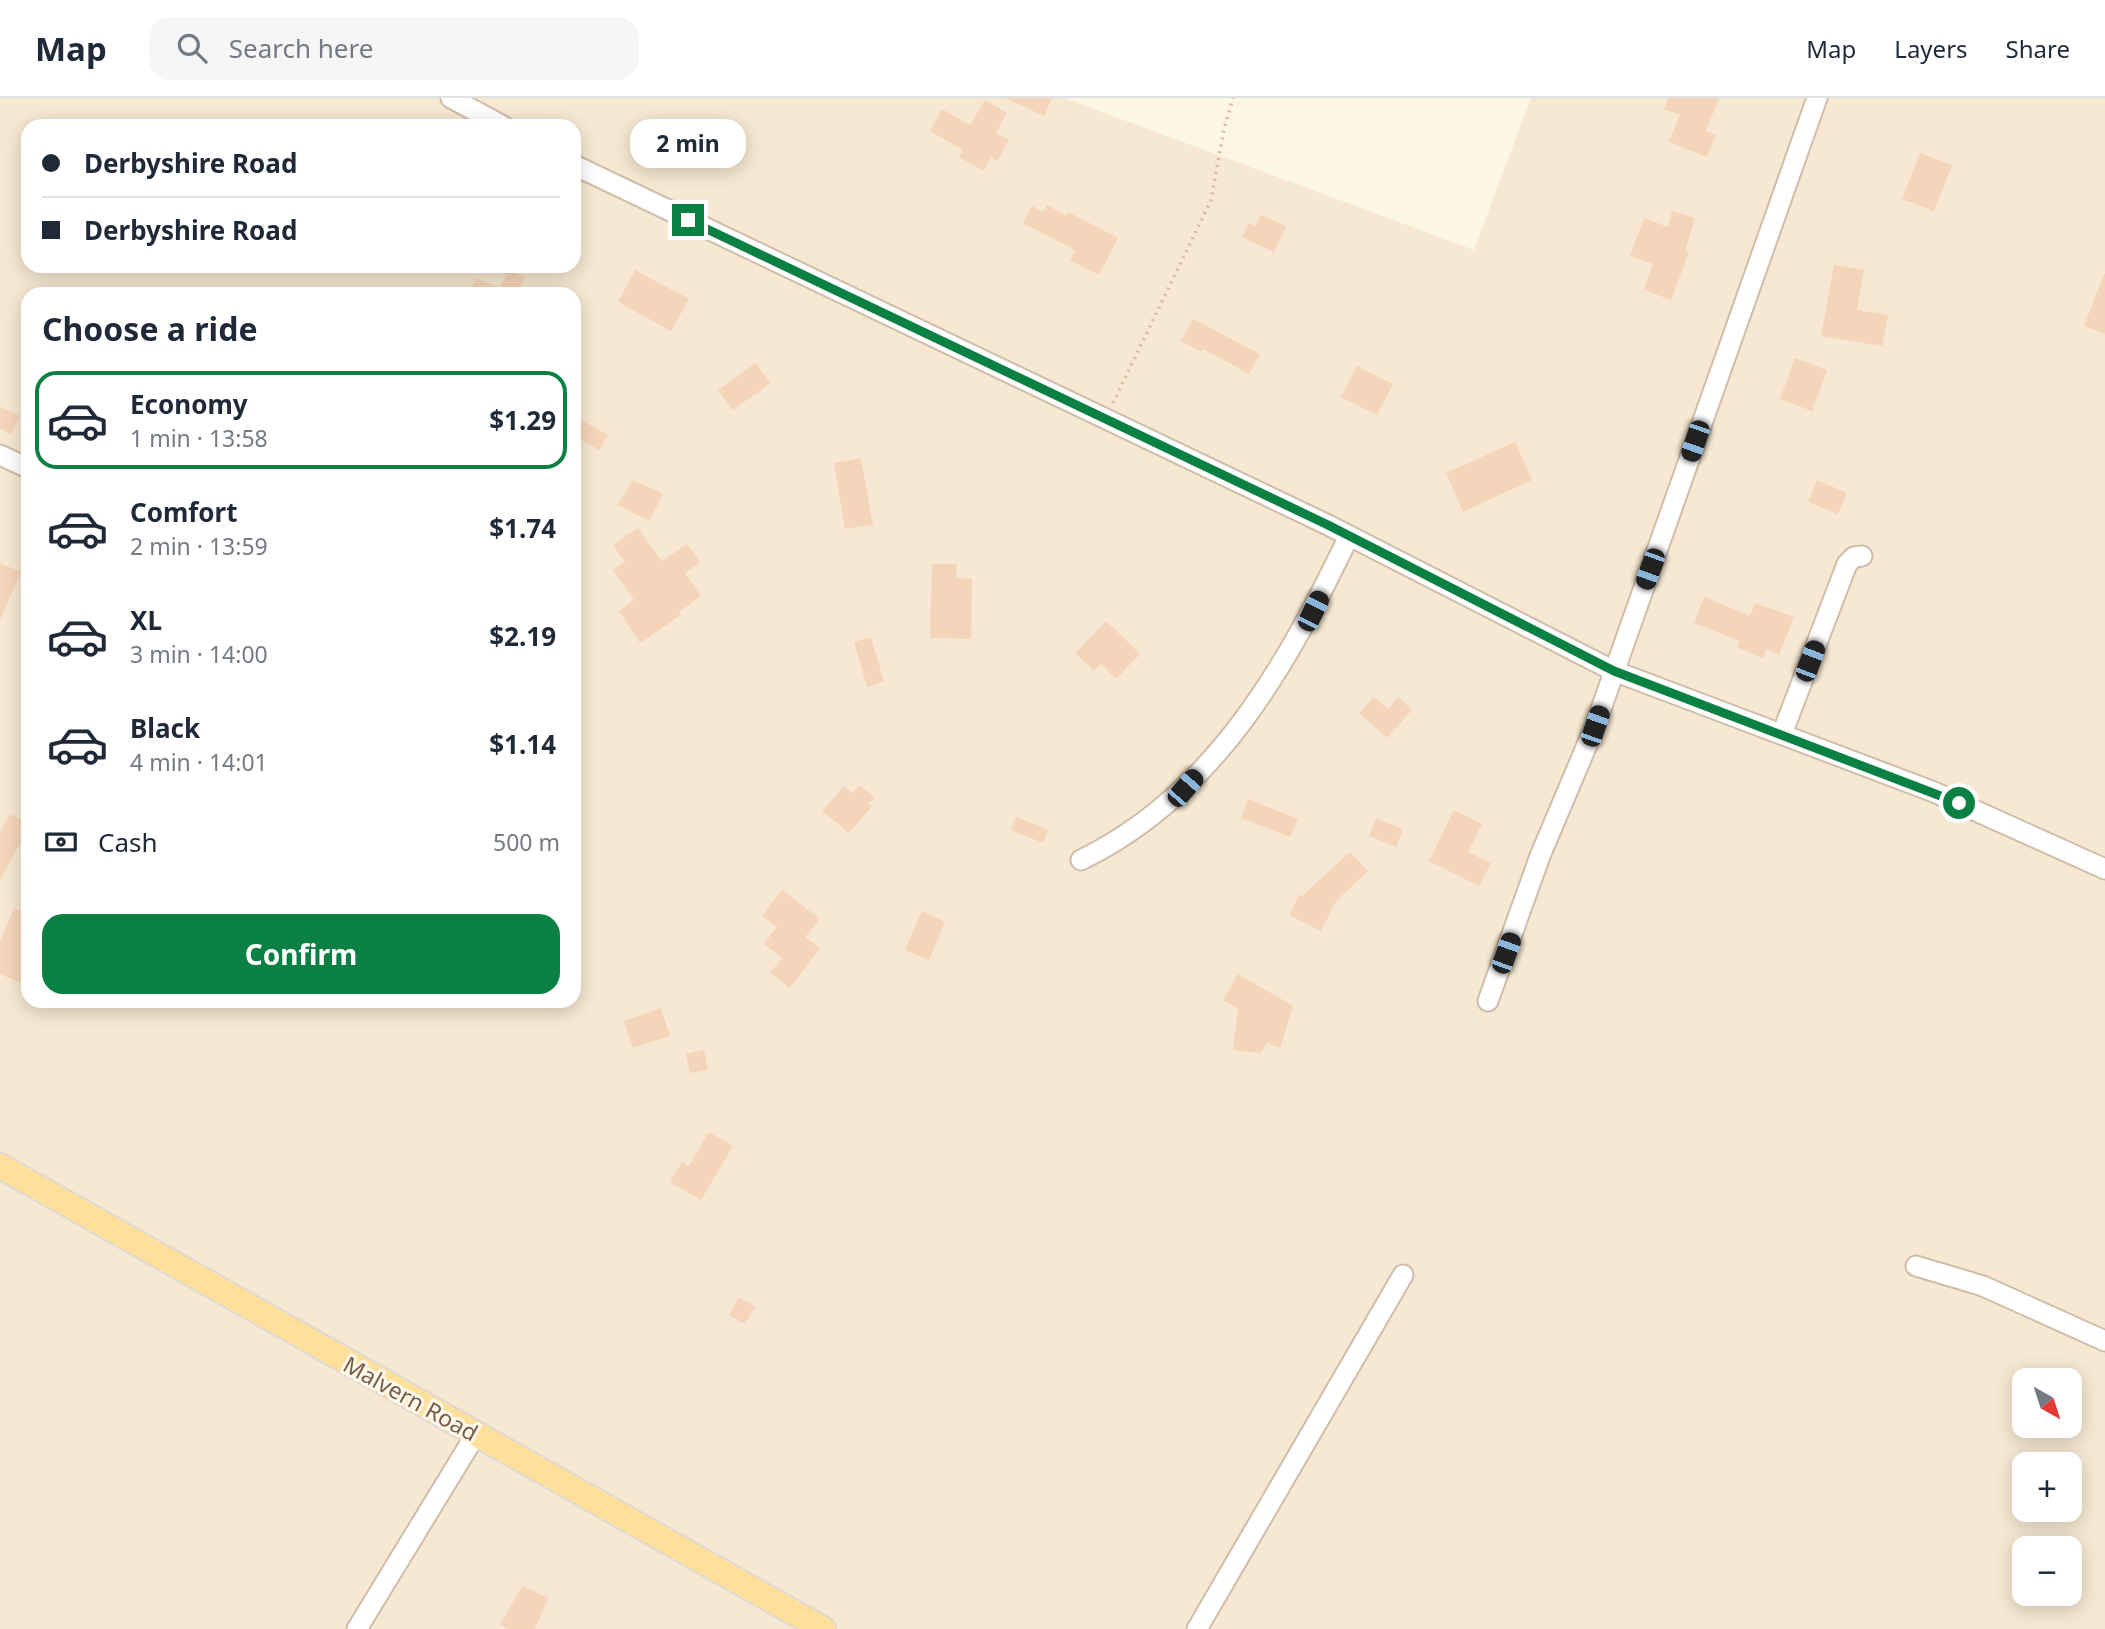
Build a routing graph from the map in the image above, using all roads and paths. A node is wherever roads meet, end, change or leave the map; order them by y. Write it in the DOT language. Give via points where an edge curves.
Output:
graph roads {
  1 [pos="451,98"];
  2 [pos="1233,98"];
  3 [pos="1818,98"];
  4 [pos="490,119"];
  5 [pos="581,168"];
  6 [pos="1105,419"];
  7 [pos="0,455"];
  8 [pos="21,465"];
  9 [pos="1349,536"];
  10 [pos="1862,556"];
  11 [pos="1614,671"];
  12 [pos="1782,734"];
  13 [pos="1081,860"];
  14 [pos="2105,869"];
  15 [pos="1488,1001"];
  16 [pos="0,1166"];
  17 [pos="1916,1266"];
  18 [pos="1403,1275"];
  19 [pos="2105,1341"];
  20 [pos="476,1434"];
  21 [pos="357,1629"];
  22 [pos="823,1629"];
  23 [pos="1197,1629"];
  1 -- 4 [label="street"];
  2 -- 6 [label="path" via="1211,200"];
  3 -- 11 [label="street"];
  5 -- 6 [label="street"];
  6 -- 9 [label="street"];
  7 -- 8 [label="street"];
  9 -- 11 [label="street"];
  9 -- 13 [label="street" via="1313,611 1240,725 1185,788 1145,823"];
  10 -- 12 [label="street" via="1847,564"];
  11 -- 12 [label="street"];
  11 -- 15 [label="street"];
  12 -- 14 [label="street" via="1934,792"];
  16 -- 20 [label="main road, Malvern Road"];
  17 -- 19 [label="street" via="1983,1286"];
  18 -- 23 [label="street"];
  20 -- 21 [label="street"];
  20 -- 22 [label="main road, Malvern Road"];
}
